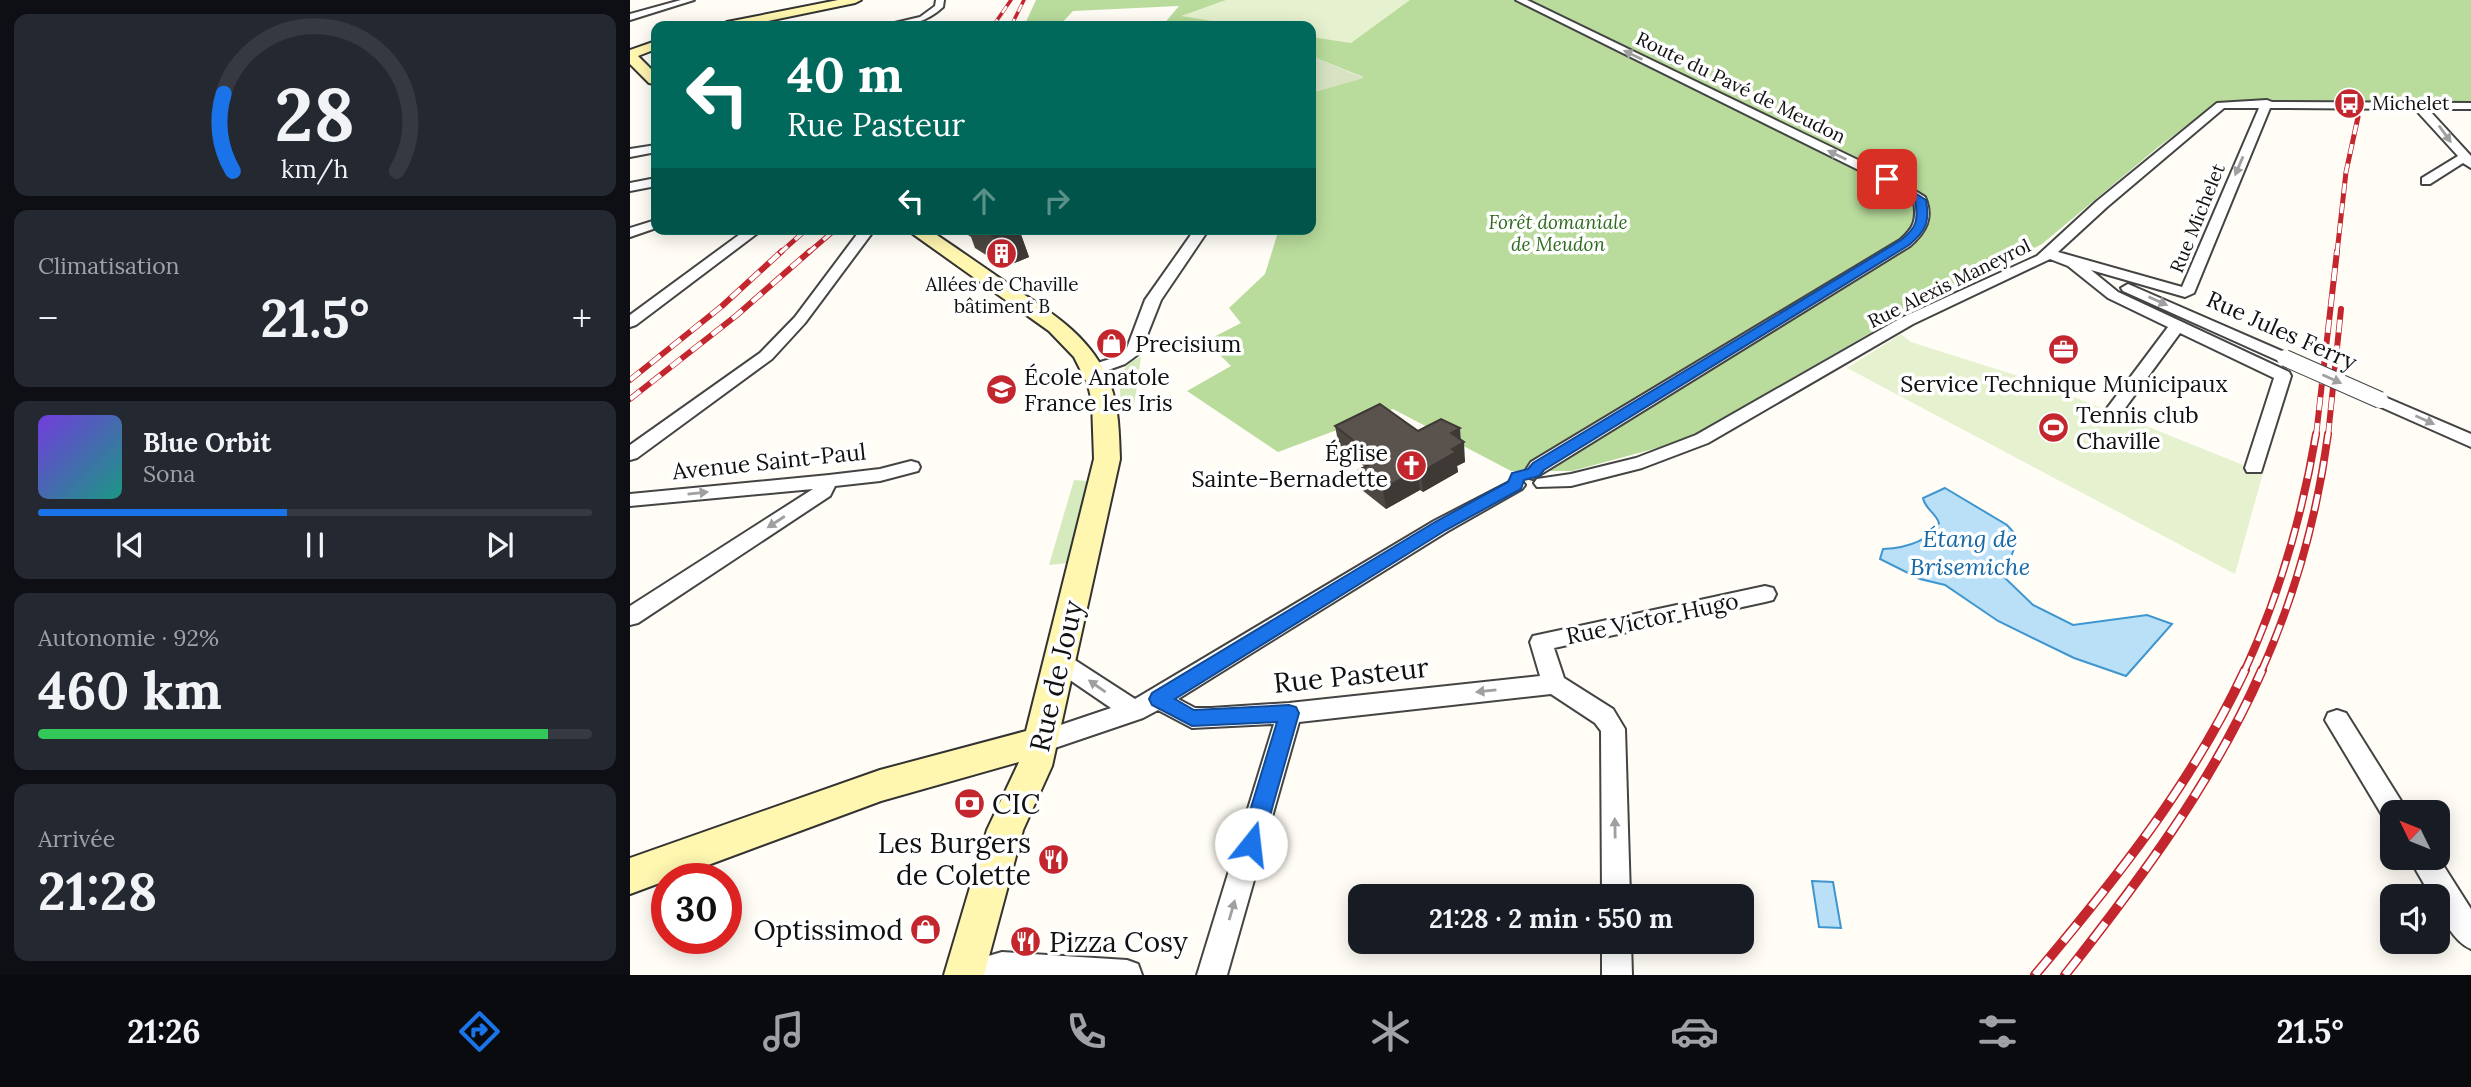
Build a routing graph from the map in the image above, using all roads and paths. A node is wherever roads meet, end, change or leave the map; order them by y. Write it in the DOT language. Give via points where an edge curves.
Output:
graph roads {
  1 [pos="690,0"];
  2 [pos="855,0"];
  3 [pos="940,0"];
  4 [pos="1520,0"];
  5 [pos="630,17"];
  6 [pos="752,21"];
  7 [pos="910,21"];
  8 [pos="651,49"];
  9 [pos="631,60"];
  10 [pos="651,77"];
  11 [pos="2267,103"];
  12 [pos="2418,106"];
  13 [pos="2471,106"];
  14 [pos="651,150"];
  15 [pos="630,153"];
  16 [pos="2469,161"];
  17 [pos="2426,181"];
  18 [pos="651,183"];
  19 [pos="630,187"];
  20 [pos="651,226"];
  21 [pos="630,233"];
  22 [pos="747,235"];
  23 [pos="864,235"];
  24 [pos="924,235"];
  25 [pos="1198,235"];
  26 [pos="2050,254"];
  27 [pos="2073,263"];
  28 [pos="634,316"];
  29 [pos="2177,326"];
  30 [pos="1094,370"];
  31 [pos="2114,411"];
  32 [pos="2471,441"];
  33 [pos="630,454"];
  34 [pos="911,467"];
  35 [pos="2254,468"];
  36 [pos="1531,480"];
  37 [pos="829,481"];
  38 [pos="630,500"];
  39 [pos="1765,594"];
  40 [pos="630,617"];
  41 [pos="1059,661"];
  42 [pos="1554,684"];
  43 [pos="1158,699"];
  44 [pos="1134,711"];
  45 [pos="1289,713"];
  46 [pos="2337,720"];
  47 [pos="1040,742"];
  48 [pos="2387,800"];
  49 [pos="2430,870"];
  50 [pos="630,876"];
  51 [pos="1616,884"];
  52 [pos="2471,935"];
  53 [pos="1617,954"];
  54 [pos="964,975"];
  55 [pos="972,975"];
  56 [pos="1127,975"];
  57 [pos="1212,975"];
  58 [pos="1618,975"];
  1 -- 5 [label="street"];
  2 -- 6 [label="main road"];
  3 -- 7 [label="street" via="928,17"];
  36 -- 4 [label="street, Route du Pavé de Meudon, one-way" via="1538,467 1905,243 1920,230 1923,216 1920,200 1887,179"];
  8 -- 9 [label="main road"];
  9 -- 10 [label="main road"];
  11 -- 12 [label="street, Rue Alexis Maneyrol"];
  11 -- 26 [label="street, Rue Alexis Maneyrol" via="2216,108"];
  11 -- 27 [label="street, Rue Michelet, one-way" via="2189,290 2185,293"];
  12 -- 13 [label="street, Rue Alexis Maneyrol"];
  12 -- 16 [label="street, one-way"];
  14 -- 15 [label="street"];
  16 -- 17 [label="street" via="2462,159"];
  18 -- 19 [label="street"];
  20 -- 21 [label="street"];
  22 -- 28 [label="street"];
  23 -- 33 [label="street" via="800,320 766,356"];
  24 -- 30 [label="main road, Rue de Jouy" via="1057,326"];
  25 -- 30 [label="street" via="1153,300 1134,350"];
  26 -- 27 [label="street, Rue Michelet"];
  26 -- 36 [label="street, Rue Alexis Maneyrol" via="1907,321 1702,439 1642,462 1571,480"];
  27 -- 29 [label="street" via="2113,295"];
  27 -- 32 [label="street, Rue Jules Ferry, one-way, bridge"];
  29 -- 31 [label="street"];
  29 -- 35 [label="street" via="2283,376"];
  30 -- 41 [label="main road, Rue de Jouy" via="1104,399 1107,459"];
  34 -- 37 [label="street, Avenue Saint-Paul"];
  36 -- 43 [label="street" via="1441,526"];
  38 -- 37 [label="street, Avenue Saint-Paul, one-way"];
  37 -- 40 [label="street, one-way" via="822,491"];
  39 -- 42 [label="street, Rue Victor Hugo" via="1541,642"];
  44 -- 41 [label="street, one-way"];
  41 -- 47 [label="main road, Rue de Jouy"];
  42 -- 45 [label="street, Rue Pasteur, one-way"];
  51 -- 42 [label="street, one-way" via="1613,729 1604,716"];
  43 -- 44 [label="street"];
  43 -- 45 [label="street, Rue Pasteur" via="1192,718"];
  44 -- 47 [label="street"];
  57 -- 45 [label="street, one-way"];
  46 -- 48 [label="street"];
  47 -- 50 [label="main road" via="880,786"];
  47 -- 54 [label="main road, Rue de Jouy" via="1035,766 1005,831"];
  49 -- 52 [label="street"];
  53 -- 58 [label="street"];
  55 -- 56 [label="street" via="1002,967"];
}
